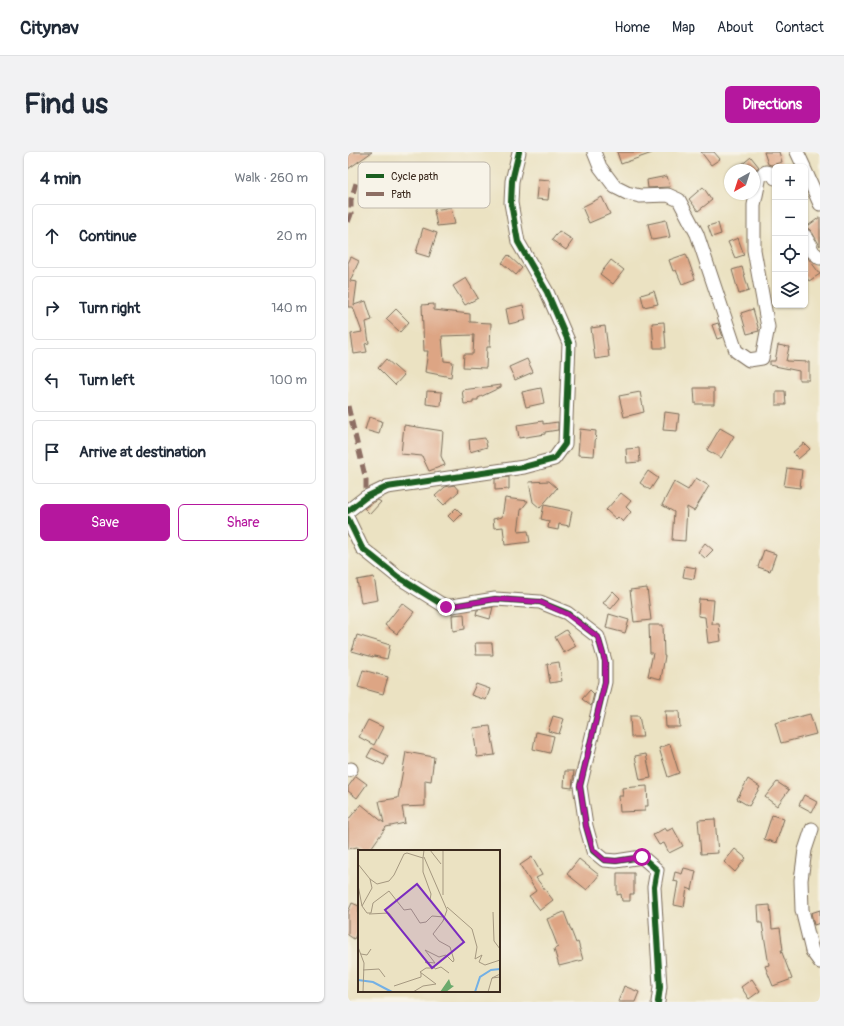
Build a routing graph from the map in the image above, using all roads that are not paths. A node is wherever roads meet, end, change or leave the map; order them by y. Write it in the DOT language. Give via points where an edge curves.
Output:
graph roads {
  1 [pos="519,152"];
  2 [pos="594,152"];
  3 [pos="797,152"];
  4 [pos="803,164"];
  5 [pos="772,174"];
  6 [pos="808,177"];
  7 [pos="820,204"];
  8 [pos="808,242"];
  9 [pos="820,258"];
  10 [pos="348,511"];
  11 [pos="348,519"];
  12 [pos="812,829"];
  13 [pos="820,962"];
  14 [pos="658,1002"];
  1 -- 10 [label="street" via="512,181 511,203 518,242 547,292 569,343 565,444 554,459 524,467 387,487 366,497"];
  2 -- 5 [label="street" via="600,168 615,187 634,195 668,194 679,200 697,234 736,351 749,360 762,358 768,327 754,250 754,205 760,176 766,172"];
  3 -- 4 [label="street"];
  6 -- 7 [label="street"];
  8 -- 9 [label="street"];
  11 -- 14 [label="street" via="362,548 398,578 446,607 495,599 540,602 567,614 598,637 605,661 605,682 580,786 586,826 593,850 604,860 642,857 657,870 654,887 660,987"];
  12 -- 13 [label="street" via="805,850 801,880 802,910 812,951"];
}
